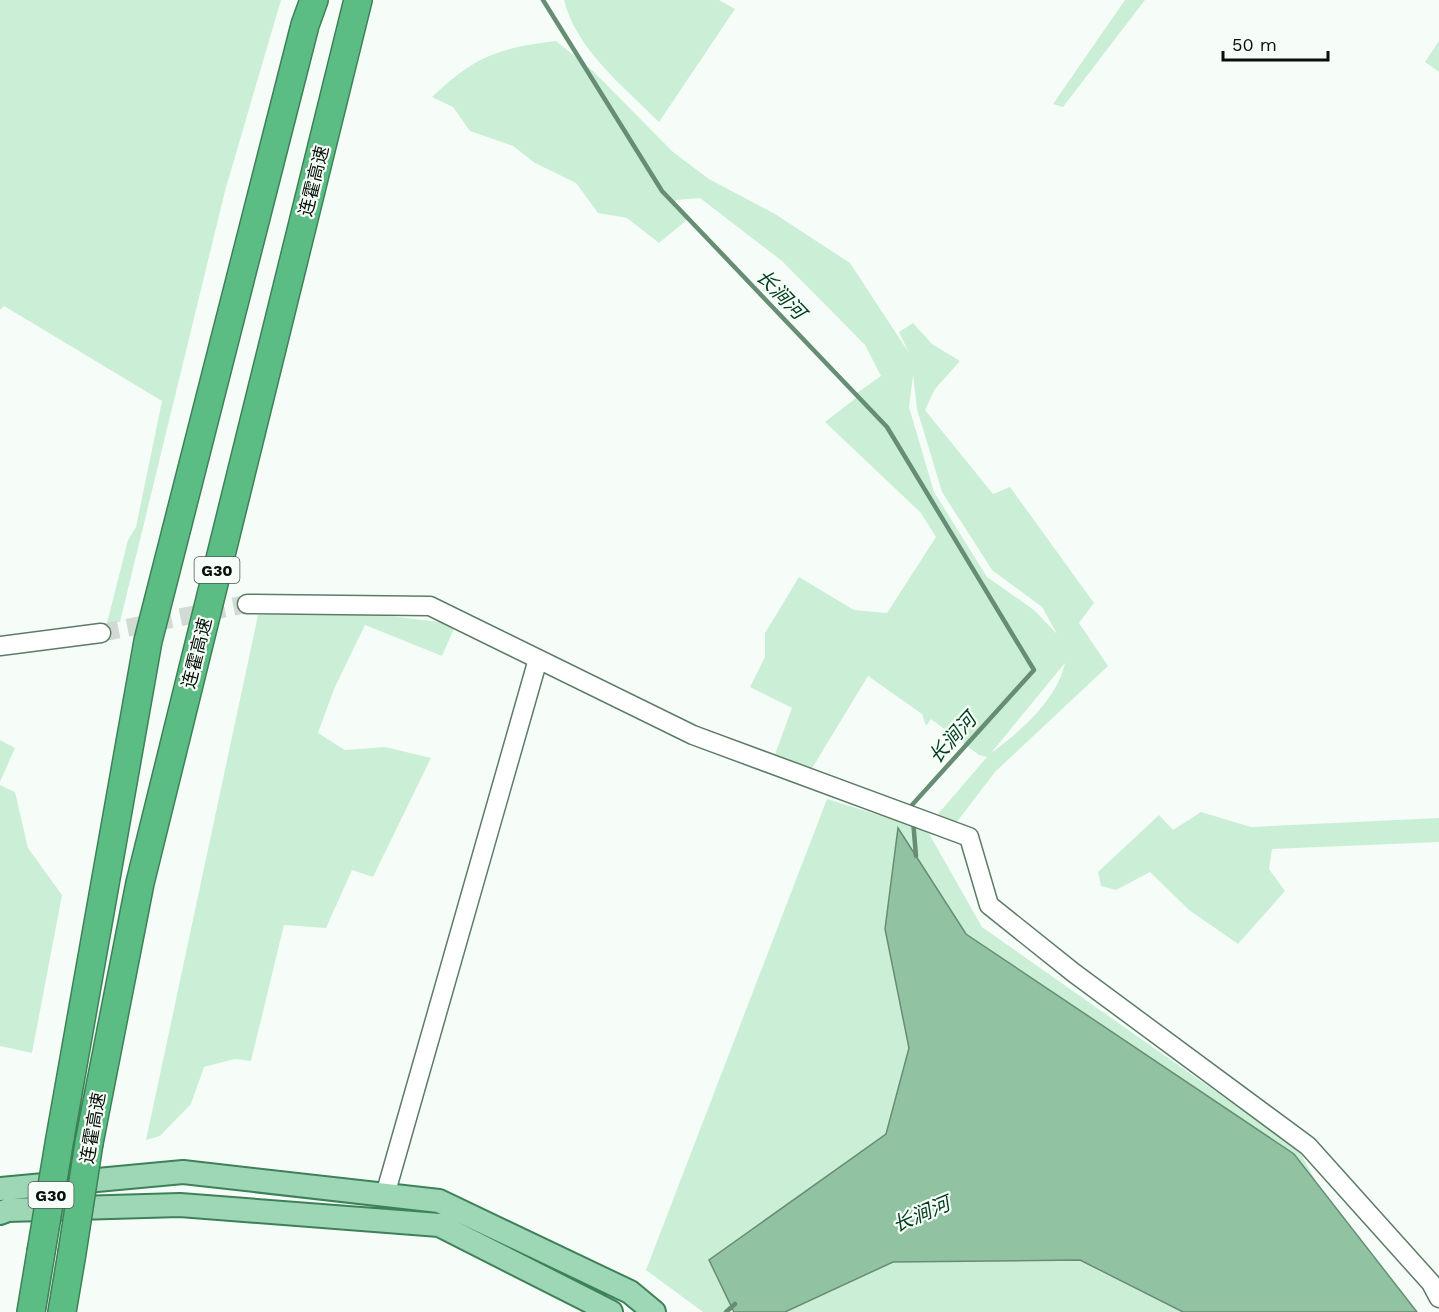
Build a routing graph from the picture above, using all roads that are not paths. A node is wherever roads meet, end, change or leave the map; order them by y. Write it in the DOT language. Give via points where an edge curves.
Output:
graph roads {
  1 [pos="314,0"];
  2 [pos="358,0"];
  3 [pos="247,604"];
  4 [pos="101,633"];
  5 [pos="0,646"];
  6 [pos="538,659"];
  7 [pos="0,1189"];
  8 [pos="384,1195"];
  9 [pos="0,1213"];
  10 [pos="1439,1298"];
  11 [pos="31,1312"];
  12 [pos="62,1312"];
  13 [pos="611,1312"];
  14 [pos="654,1312"];
  1 -- 11 [label="highway, 连霍高速 / G30, bridge" via="148,641"];
  2 -- 12 [label="highway, 连霍高速 / G30, bridge" via="140,883 89,1143"];
  3 -- 6 [label="street" via="430,606"];
  4 -- 5 [label="street"];
  6 -- 8 [label="street"];
  6 -- 10 [label="street" via="693,735 969,837 989,905 1074,973 1308,1146 1431,1283"];
  7 -- 8 [label="main road" via="183,1172"];
  8 -- 14 [label="main road" via="439,1201 630,1292"];
  9 -- 13 [label="main road" via="180,1205 439,1225"];
}
